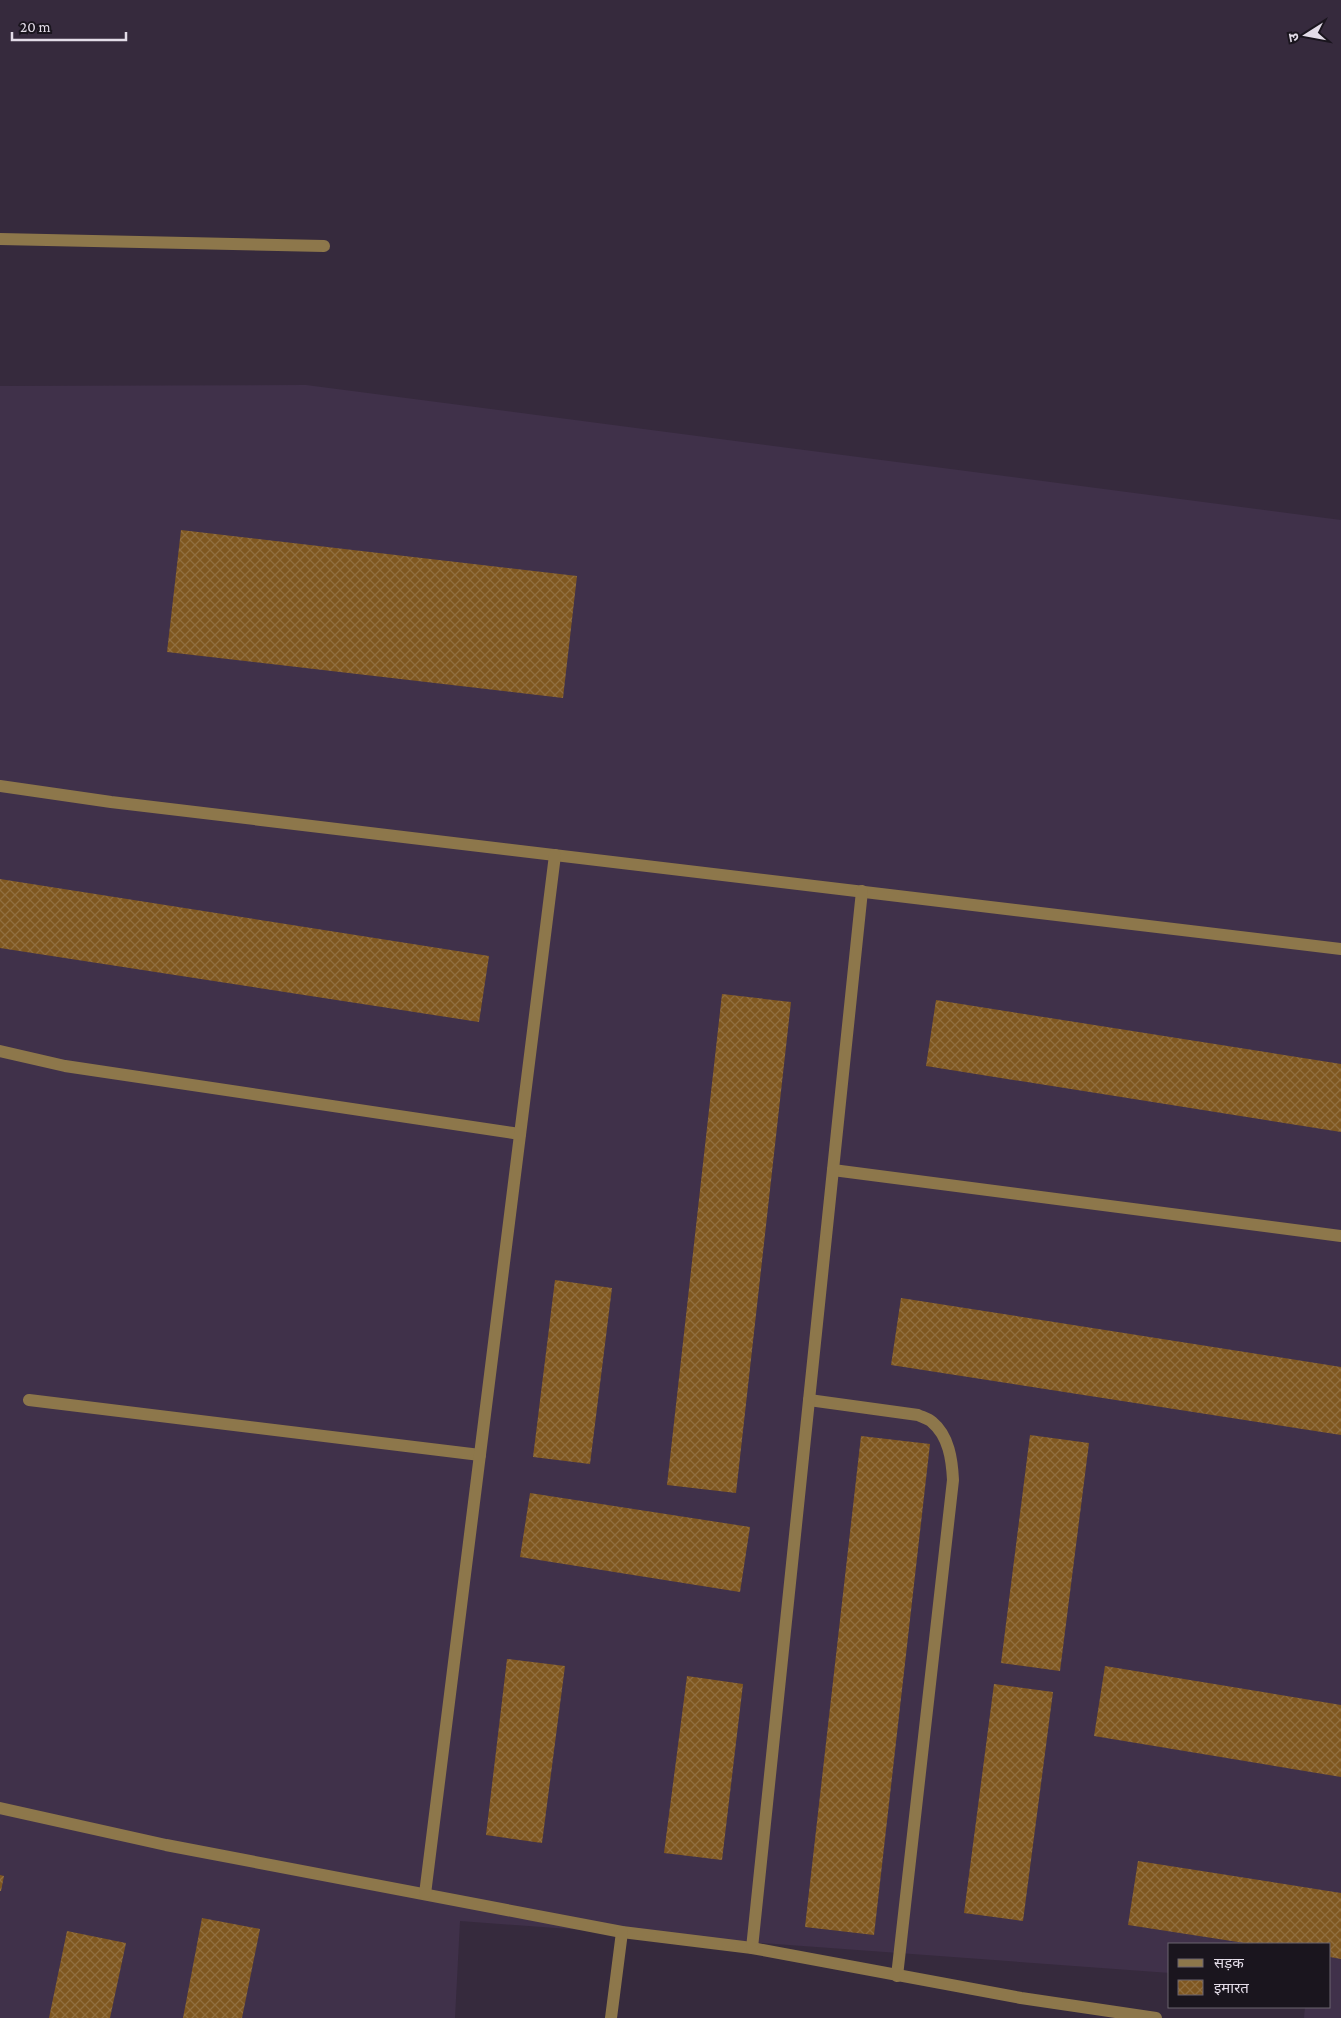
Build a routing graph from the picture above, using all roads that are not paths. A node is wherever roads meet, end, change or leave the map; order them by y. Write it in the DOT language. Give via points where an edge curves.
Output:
graph roads {
  1 [pos="0,239"];
  2 [pos="324,246"];
  3 [pos="0,786"];
  4 [pos="555,855"];
  5 [pos="862,891"];
  6 [pos="1341,949"];
  7 [pos="0,1051"];
  8 [pos="520,1134"];
  9 [pos="833,1170"];
  10 [pos="1341,1236"];
  11 [pos="29,1400"];
  12 [pos="809,1400"];
  13 [pos="480,1455"];
  14 [pos="0,1808"];
  15 [pos="425,1894"];
  16 [pos="622,1932"];
  17 [pos="752,1948"];
  18 [pos="897,1976"];
  19 [pos="1071,2012"];
  20 [pos="611,2018"];
  21 [pos="1156,2018"];
  1 -- 2 [label="street"];
  3 -- 4 [label="street"];
  4 -- 5 [label="street"];
  4 -- 8 [label="street"];
  5 -- 6 [label="street"];
  5 -- 9 [label="street"];
  7 -- 8 [label="street" via="65,1066"];
  8 -- 13 [label="street"];
  9 -- 10 [label="street"];
  9 -- 12 [label="street"];
  11 -- 13 [label="street"];
  12 -- 17 [label="street"];
  12 -- 18 [label="street" via="918,1415 932,1422 952,1456 953,1480"];
  13 -- 15 [label="street"];
  14 -- 15 [label="street" via="166,1845"];
  15 -- 16 [label="street"];
  16 -- 17 [label="street"];
  16 -- 20 [label="street"];
  17 -- 18 [label="street"];
  18 -- 19 [label="street"];
  19 -- 21 [label="street"];
}
